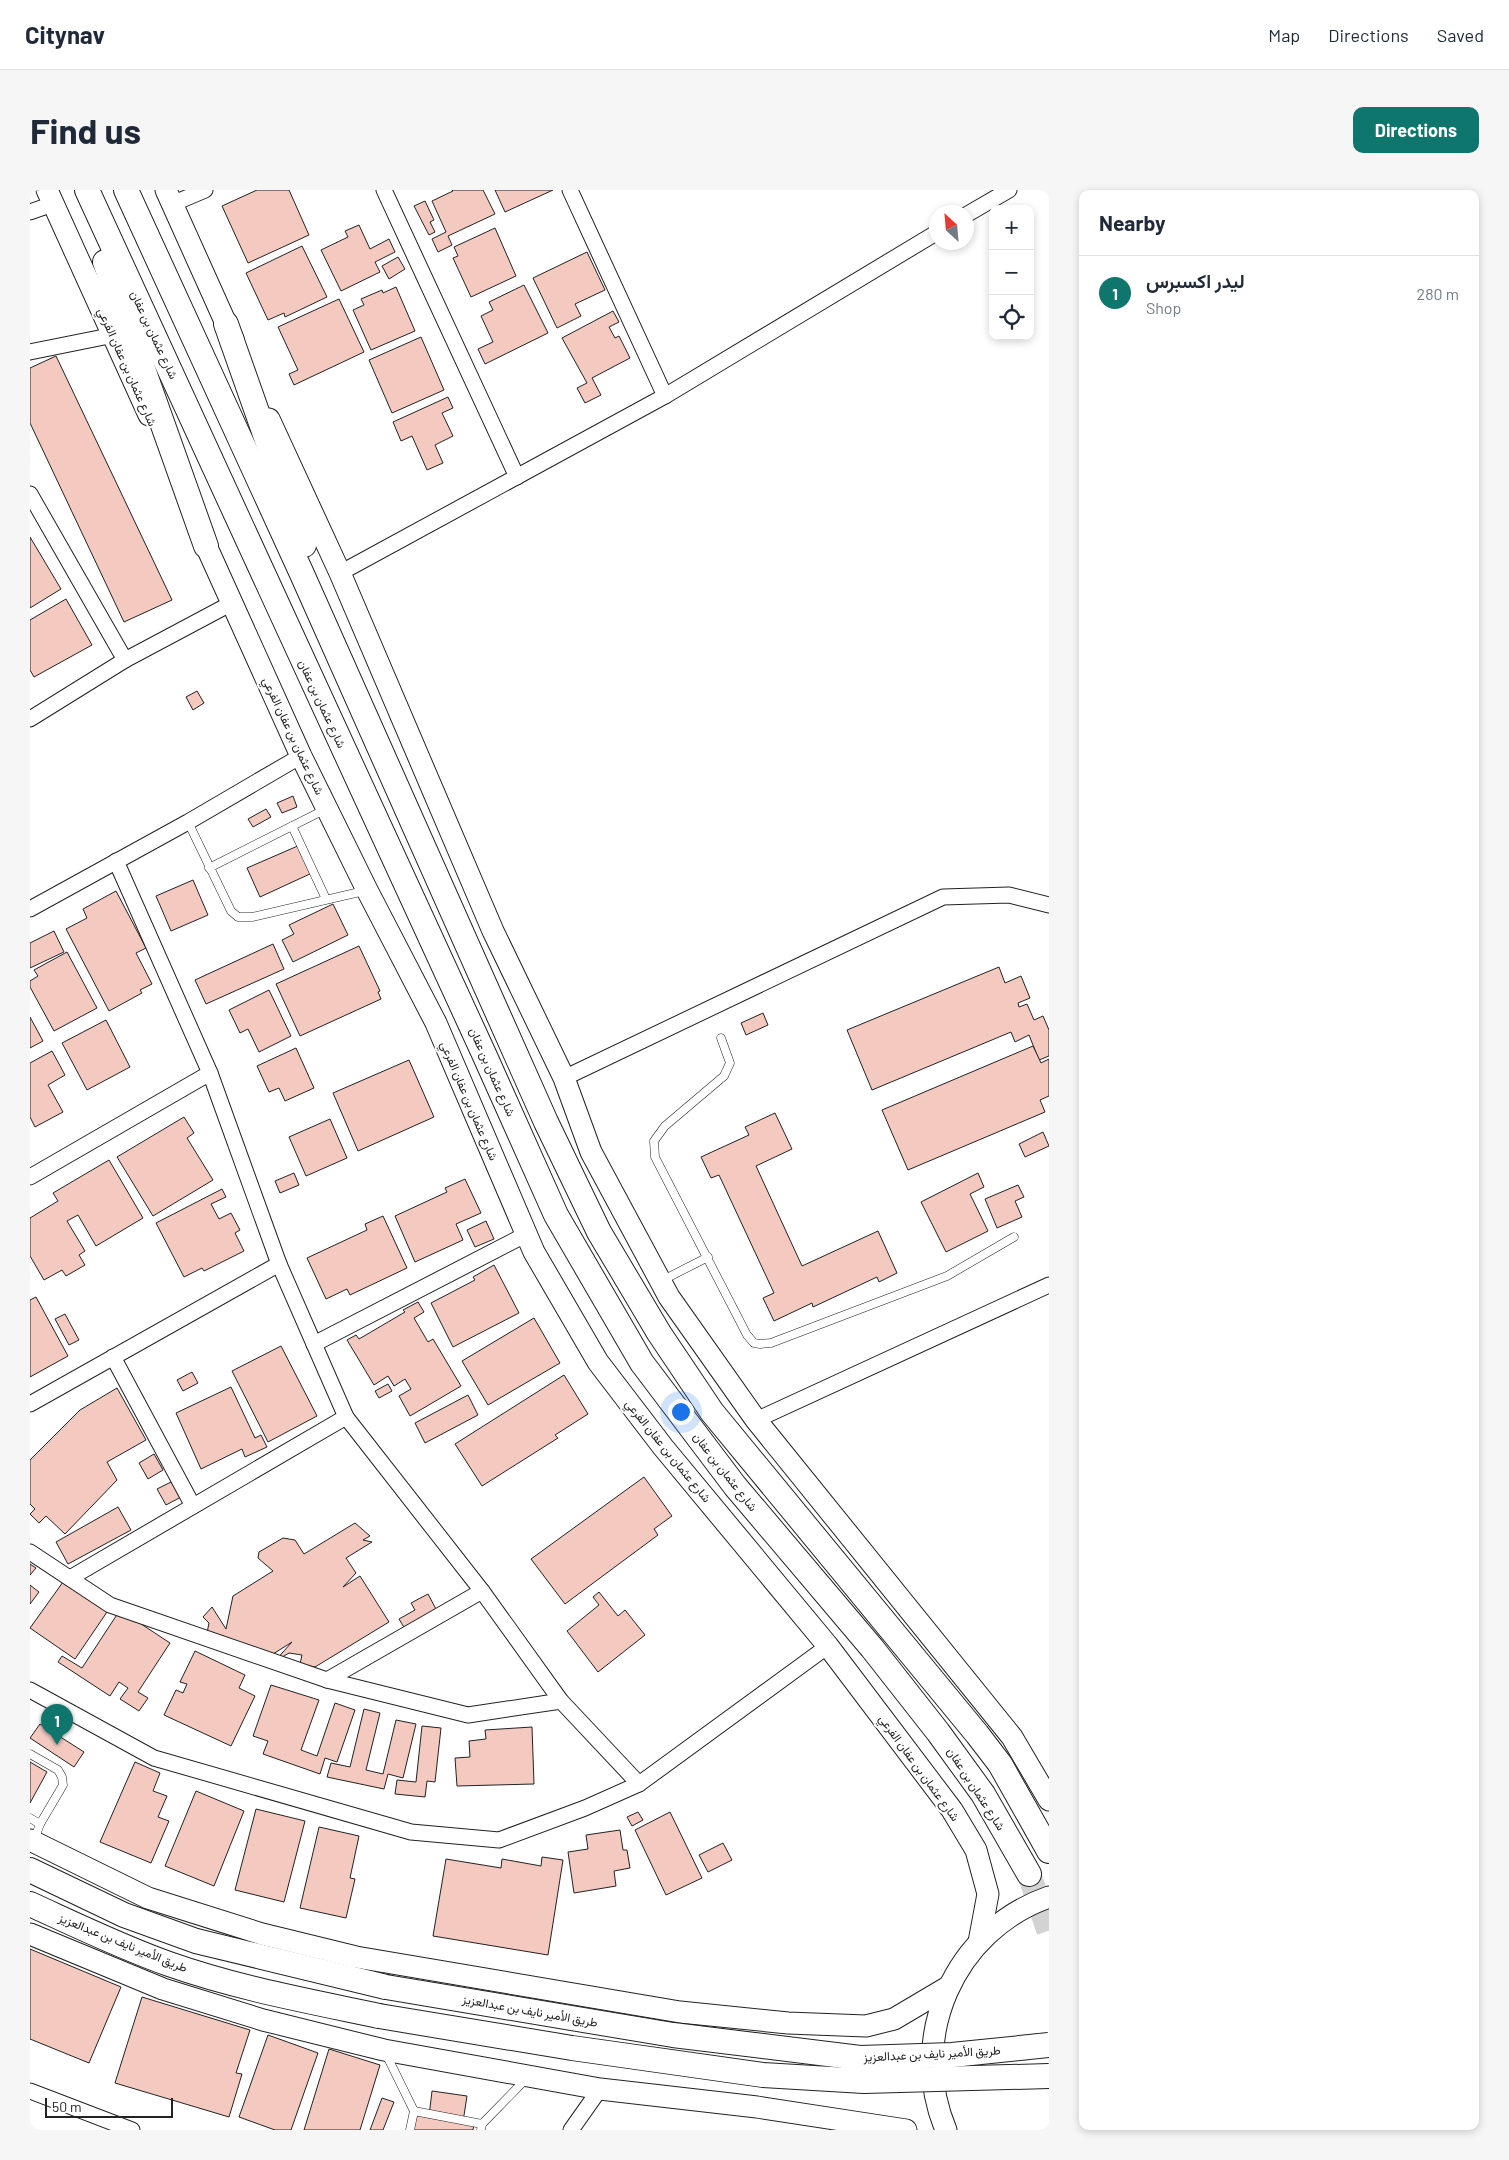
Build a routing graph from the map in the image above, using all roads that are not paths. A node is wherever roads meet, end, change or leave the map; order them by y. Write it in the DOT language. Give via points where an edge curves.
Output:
graph roads {
  1 [pos="79,190"];
  2 [pos="87,190"];
  3 [pos="126,190"];
  4 [pos="204,190"];
  5 [pos="384,190"];
  6 [pos="570,190"];
  7 [pos="1008,190"];
  8 [pos="171,195"];
  9 [pos="50,197"];
  10 [pos="974,210"];
  11 [pos="30,212"];
  12 [pos="929,237"];
  13 [pos="226,324"];
  14 [pos="114,335"];
  15 [pos="30,352"];
  16 [pos="665,396"];
  17 [pos="517,477"];
  18 [pos="30,494"];
  19 [pos="206,546"];
  20 [pos="340,573"];
  21 [pos="232,603"];
  22 [pos="125,660"];
  23 [pos="30,718"];
  24 [pos="366,721"];
  25 [pos="301,756"];
  26 [pos="327,808"];
  27 [pos="188,822"];
  28 [pos="292,826"];
  29 [pos="116,861"];
  30 [pos="209,868"];
  31 [pos="367,890"];
  32 [pos="326,899"];
  33 [pos="1049,905"];
  34 [pos="30,909"];
  35 [pos="721,1038"];
  36 [pos="210,1073"];
  37 [pos="564,1078"];
  38 [pos="30,1177"];
  39 [pos="526,1235"];
  40 [pos="1014,1236"];
  41 [pos="708,1257"];
  42 [pos="279,1264"];
  43 [pos="661,1281"];
  44 [pos="1049,1285"];
  45 [pos="314,1344"];
  46 [pos="113,1357"];
  47 [pos="30,1404"];
  48 [pos="346,1417"];
  49 [pos="756,1420"];
  50 [pos="193,1506"];
  51 [pos="30,1552"];
  52 [pos="70,1578"];
  53 [pos="482,1591"];
  54 [pos="828,1646"];
  55 [pos="327,1680"];
  56 [pos="30,1690"];
  57 [pos="562,1702"];
  58 [pos="30,1754"];
  59 [pos="639,1784"];
  60 [pos="1049,1800"];
  61 [pos="30,1818"];
  62 [pos="35,1835"];
  63 [pos="1049,1851"];
  64 [pos="30,1870"];
  65 [pos="1029,1874"];
  66 [pos="1049,1897"];
  67 [pos="30,1904"];
  68 [pos="30,1934"];
  69 [pos="979,1942"];
  70 [pos="948,1987"];
  71 [pos="1049,2045"];
  72 [pos="384,2050"];
  73 [pos="530,2075"];
  74 [pos="1049,2076"];
  75 [pos="600,2089"];
  76 [pos="30,2090"];
  77 [pos="414,2111"];
  78 [pos="482,2127"];
  79 [pos="132,2130"];
  80 [pos="410,2130"];
  81 [pos="571,2130"];
  82 [pos="906,2130"];
  83 [pos="946,2130"];
  1 -- 19 [label="main road"];
  2 -- 65 [label="main road, شارع عثمان بن عفان" via="561,1224 642,1363 734,1486 872,1648 938,1732 983,1794"];
  3 -- 24 [label="main road"];
  4 -- 8 [label="street"];
  5 -- 17 [label="street"];
  6 -- 16 [label="street"];
  7 -- 10 [label="street"];
  8 -- 13 [label="main road"];
  9 -- 11 [label="street"];
  9 -- 14 [label="main road, شارع عثمان بن عفان الفرعي"];
  12 -- 16 [label="street"];
  13 -- 20 [label="main road"];
  13 -- 24 [label="main road"];
  14 -- 15 [label="street"];
  14 -- 19 [label="main road, شارع عثمان بن عفان الفرعي"];
  16 -- 17 [label="street"];
  17 -- 20 [label="street"];
  18 -- 22 [label="street"];
  19 -- 21 [label="main road, شارع عثمان بن عفان الفرعي"];
  20 -- 37 [label="main road" via="493,931"];
  21 -- 22 [label="street"];
  21 -- 25 [label="main road, شارع عثمان بن عفان الفرعي"];
  22 -- 23 [label="street"];
  24 -- 63 [label="main road" via="546,1122 599,1232 659,1333 712,1412 1000,1764"];
  25 -- 26 [label="main road, شارع عثمان بن عفان الفرعي"];
  25 -- 27 [label="street"];
  26 -- 28 [label="lane"];
  26 -- 31 [label="main road, شارع عثمان بن عفان الفرعي"];
  27 -- 29 [label="street"];
  27 -- 30 [label="lane"];
  28 -- 30 [label="lane"];
  28 -- 32 [label="lane"];
  29 -- 34 [label="street"];
  29 -- 36 [label="street"];
  30 -- 32 [label="lane" via="238,917 252,918"];
  31 -- 32 [label="lane"];
  31 -- 39 [label="main road, شارع عثمان بن عفان الفرعي" via="436,1023"];
  33 -- 37 [label="street" via="1008,895 943,897"];
  35 -- 41 [label="lane" via="730,1063 724,1076 665,1126 654,1141 655,1157"];
  36 -- 38 [label="street"];
  36 -- 42 [label="street"];
  37 -- 43 [label="main road" via="591,1152"];
  39 -- 45 [label="street"];
  39 -- 54 [label="main road, شارع عثمان بن عفان الفرعي" via="598,1362 663,1447"];
  40 -- 41 [label="lane" via="947,1276 771,1343 760,1344 754,1343 743,1327"];
  41 -- 43 [label="lane"];
  42 -- 45 [label="street"];
  42 -- 46 [label="street"];
  43 -- 49 [label="main road"];
  44 -- 49 [label="street"];
  45 -- 48 [label="street"];
  46 -- 47 [label="street"];
  46 -- 50 [label="street"];
  48 -- 50 [label="street"];
  48 -- 53 [label="street"];
  49 -- 60 [label="main road" via="1012,1737"];
  50 -- 52 [label="street"];
  51 -- 52 [label="street"];
  52 -- 55 [label="street" via="110,1604"];
  53 -- 55 [label="street"];
  53 -- 57 [label="street"];
  54 -- 59 [label="street"];
  54 -- 69 [label="main road, شارع عثمان بن عفان الفرعي" via="952,1810 976,1850 988,1894"];
  55 -- 57 [label="street" via="468,1715"];
  56 -- 59 [label="street" via="154,1758 410,1832 499,1840"];
  57 -- 59 [label="street"];
  58 -- 62 [label="lane" via="58,1770 63,1785"];
  61 -- 62 [label="lane"];
  62 -- 70 [label="main road" via="148,1898 262,1934 356,1957 680,2012 788,2023 866,2026 894,2019"];
  64 -- 71 [label="main road, طريق الأمير نايف بن عبدالعزيز, bridge" via="124,1915 196,1941 386,1987 672,2035 860,2058 952,2056"];
  66 -- 69 [label="main road" via="1010,1916"];
  67 -- 74 [label="main road, طريق الأمير نايف بن عبدالعزيز, bridge" via="169,1964 237,1985 378,2016 763,2075 864,2081"];
  68 -- 72 [label="main road" via="163,1988 263,2020"];
  69 -- 70 [label="main road"];
  70 -- 83 [label="main road" via="935,2023 931,2061 936,2099"];
  72 -- 73 [label="main road"];
  72 -- 77 [label="lane"];
  73 -- 75 [label="main road"];
  73 -- 78 [label="lane"];
  75 -- 81 [label="street"];
  75 -- 82 [label="main road" via="757,2107"];
  76 -- 79 [label="street"];
  77 -- 78 [label="lane"];
  77 -- 80 [label="lane"];
}
